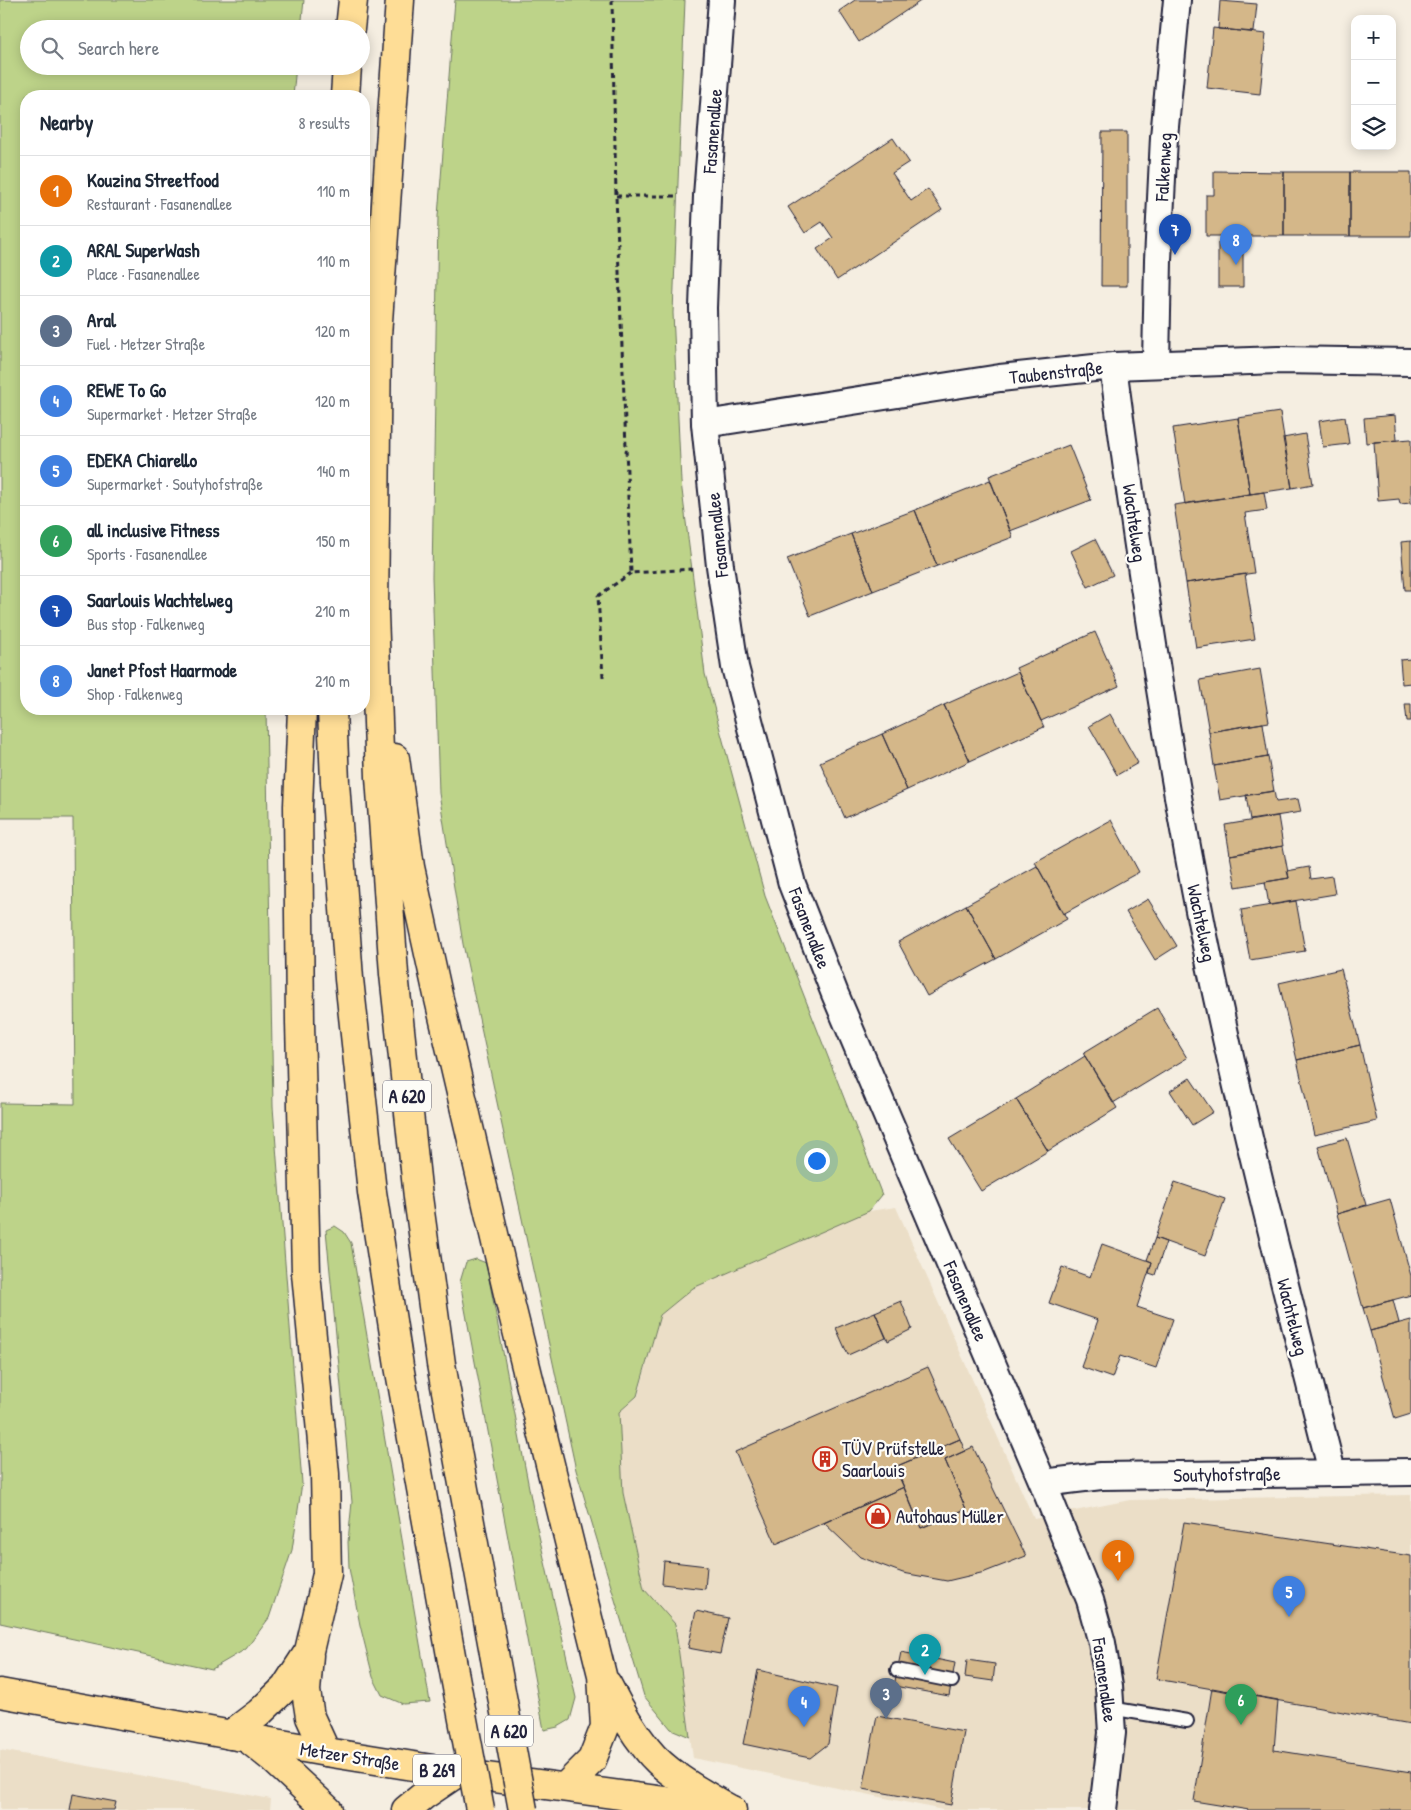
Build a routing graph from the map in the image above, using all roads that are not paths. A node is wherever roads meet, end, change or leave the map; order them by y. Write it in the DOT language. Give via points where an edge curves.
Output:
graph roads {
  1 [pos="353,0"];
  2 [pos="400,0"];
  3 [pos="722,0"];
  4 [pos="1177,0"];
  5 [pos="351,20"];
  6 [pos="346,75"];
  7 [pos="345,90"];
  8 [pos="1411,362"];
  9 [pos="1156,364"];
  10 [pos="1113,366"];
  11 [pos="705,424"];
  12 [pos="374,533"];
  13 [pos="302,715"];
  14 [pos="332,715"];
  15 [pos="1332,1472"];
  16 [pos="1411,1472"];
  17 [pos="1043,1483"];
  18 [pos="309,1651"];
  19 [pos="898,1670"];
  20 [pos="602,1675"];
  21 [pos="952,1681"];
  22 [pos="0,1693"];
  23 [pos="1110,1708"];
  24 [pos="1188,1721"];
  25 [pos="239,1736"];
  26 [pos="326,1752"];
  27 [pos="457,1773"];
  28 [pos="565,1787"];
  29 [pos="635,1803"];
  30 [pos="328,1810"];
  31 [pos="406,1810"];
  32 [pos="480,1810"];
  33 [pos="523,1810"];
  34 [pos="731,1810"];
  35 [pos="1102,1810"];
  1 -- 5 [label="main road"];
  2 -- 12 [label="main road, A 620" via="376,336"];
  3 -- 11 [label="street, Fasanenallee" via="707,196 703,308"];
  4 -- 9 [label="street, Falkenweg" via="1164,137"];
  6 -- 7 [label="main road"];
  8 -- 9 [label="street, Taubenstraße" via="1278,360"];
  9 -- 10 [label="street, Taubenstraße"];
  10 -- 11 [label="street, Taubenstraße" via="1000,378"];
  10 -- 15 [label="street, Wachtelweg" via="1153,651 1204,935 1258,1176"];
  11 -- 17 [label="street, Fasanenallee" via="734,667 792,884 835,994"];
  12 -- 20 [label="main road" via="384,677 410,867 498,1250"];
  12 -- 33 [label="main road, A 620, bridge" via="380,777 395,983 418,1197 442,1364"];
  13 -- 18 [label="main road" via="298,806 306,1273 325,1474 327,1574"];
  14 -- 32 [label="main road, A 620, bridge" via="349,979 372,1192 399,1366"];
  15 -- 16 [label="street, Soutyhofstraße"];
  15 -- 17 [label="street, Soutyhofstraße" via="1101,1476"];
  17 -- 23 [label="street, Fasanenallee" via="1090,1600 1110,1686"];
  18 -- 25 [label="main road" via="285,1688"];
  18 -- 26 [label="main road" via="308,1706"];
  19 -- 21 [label="lane"];
  20 -- 28 [label="main road" via="605,1727 592,1760"];
  20 -- 34 [label="main road" via="622,1713 648,1751 677,1777"];
  22 -- 25 [label="main road, Metzer Straße / B 269"];
  23 -- 24 [label="lane"];
  23 -- 35 [label="street, Fasanenallee" via="1112,1734"];
  25 -- 26 [label="main road, Metzer Straße / B 269"];
  25 -- 30 [label="main road" via="272,1758"];
  26 -- 27 [label="main road, Metzer Straße / B 269"];
  27 -- 28 [label="main road, Metzer Straße / B 269"];
  27 -- 31 [label="main road"];
  28 -- 29 [label="main road, Metzer Straße / B 269"];
  29 -- 34 [label="main road, Metzer Straße / B 269"];
}
